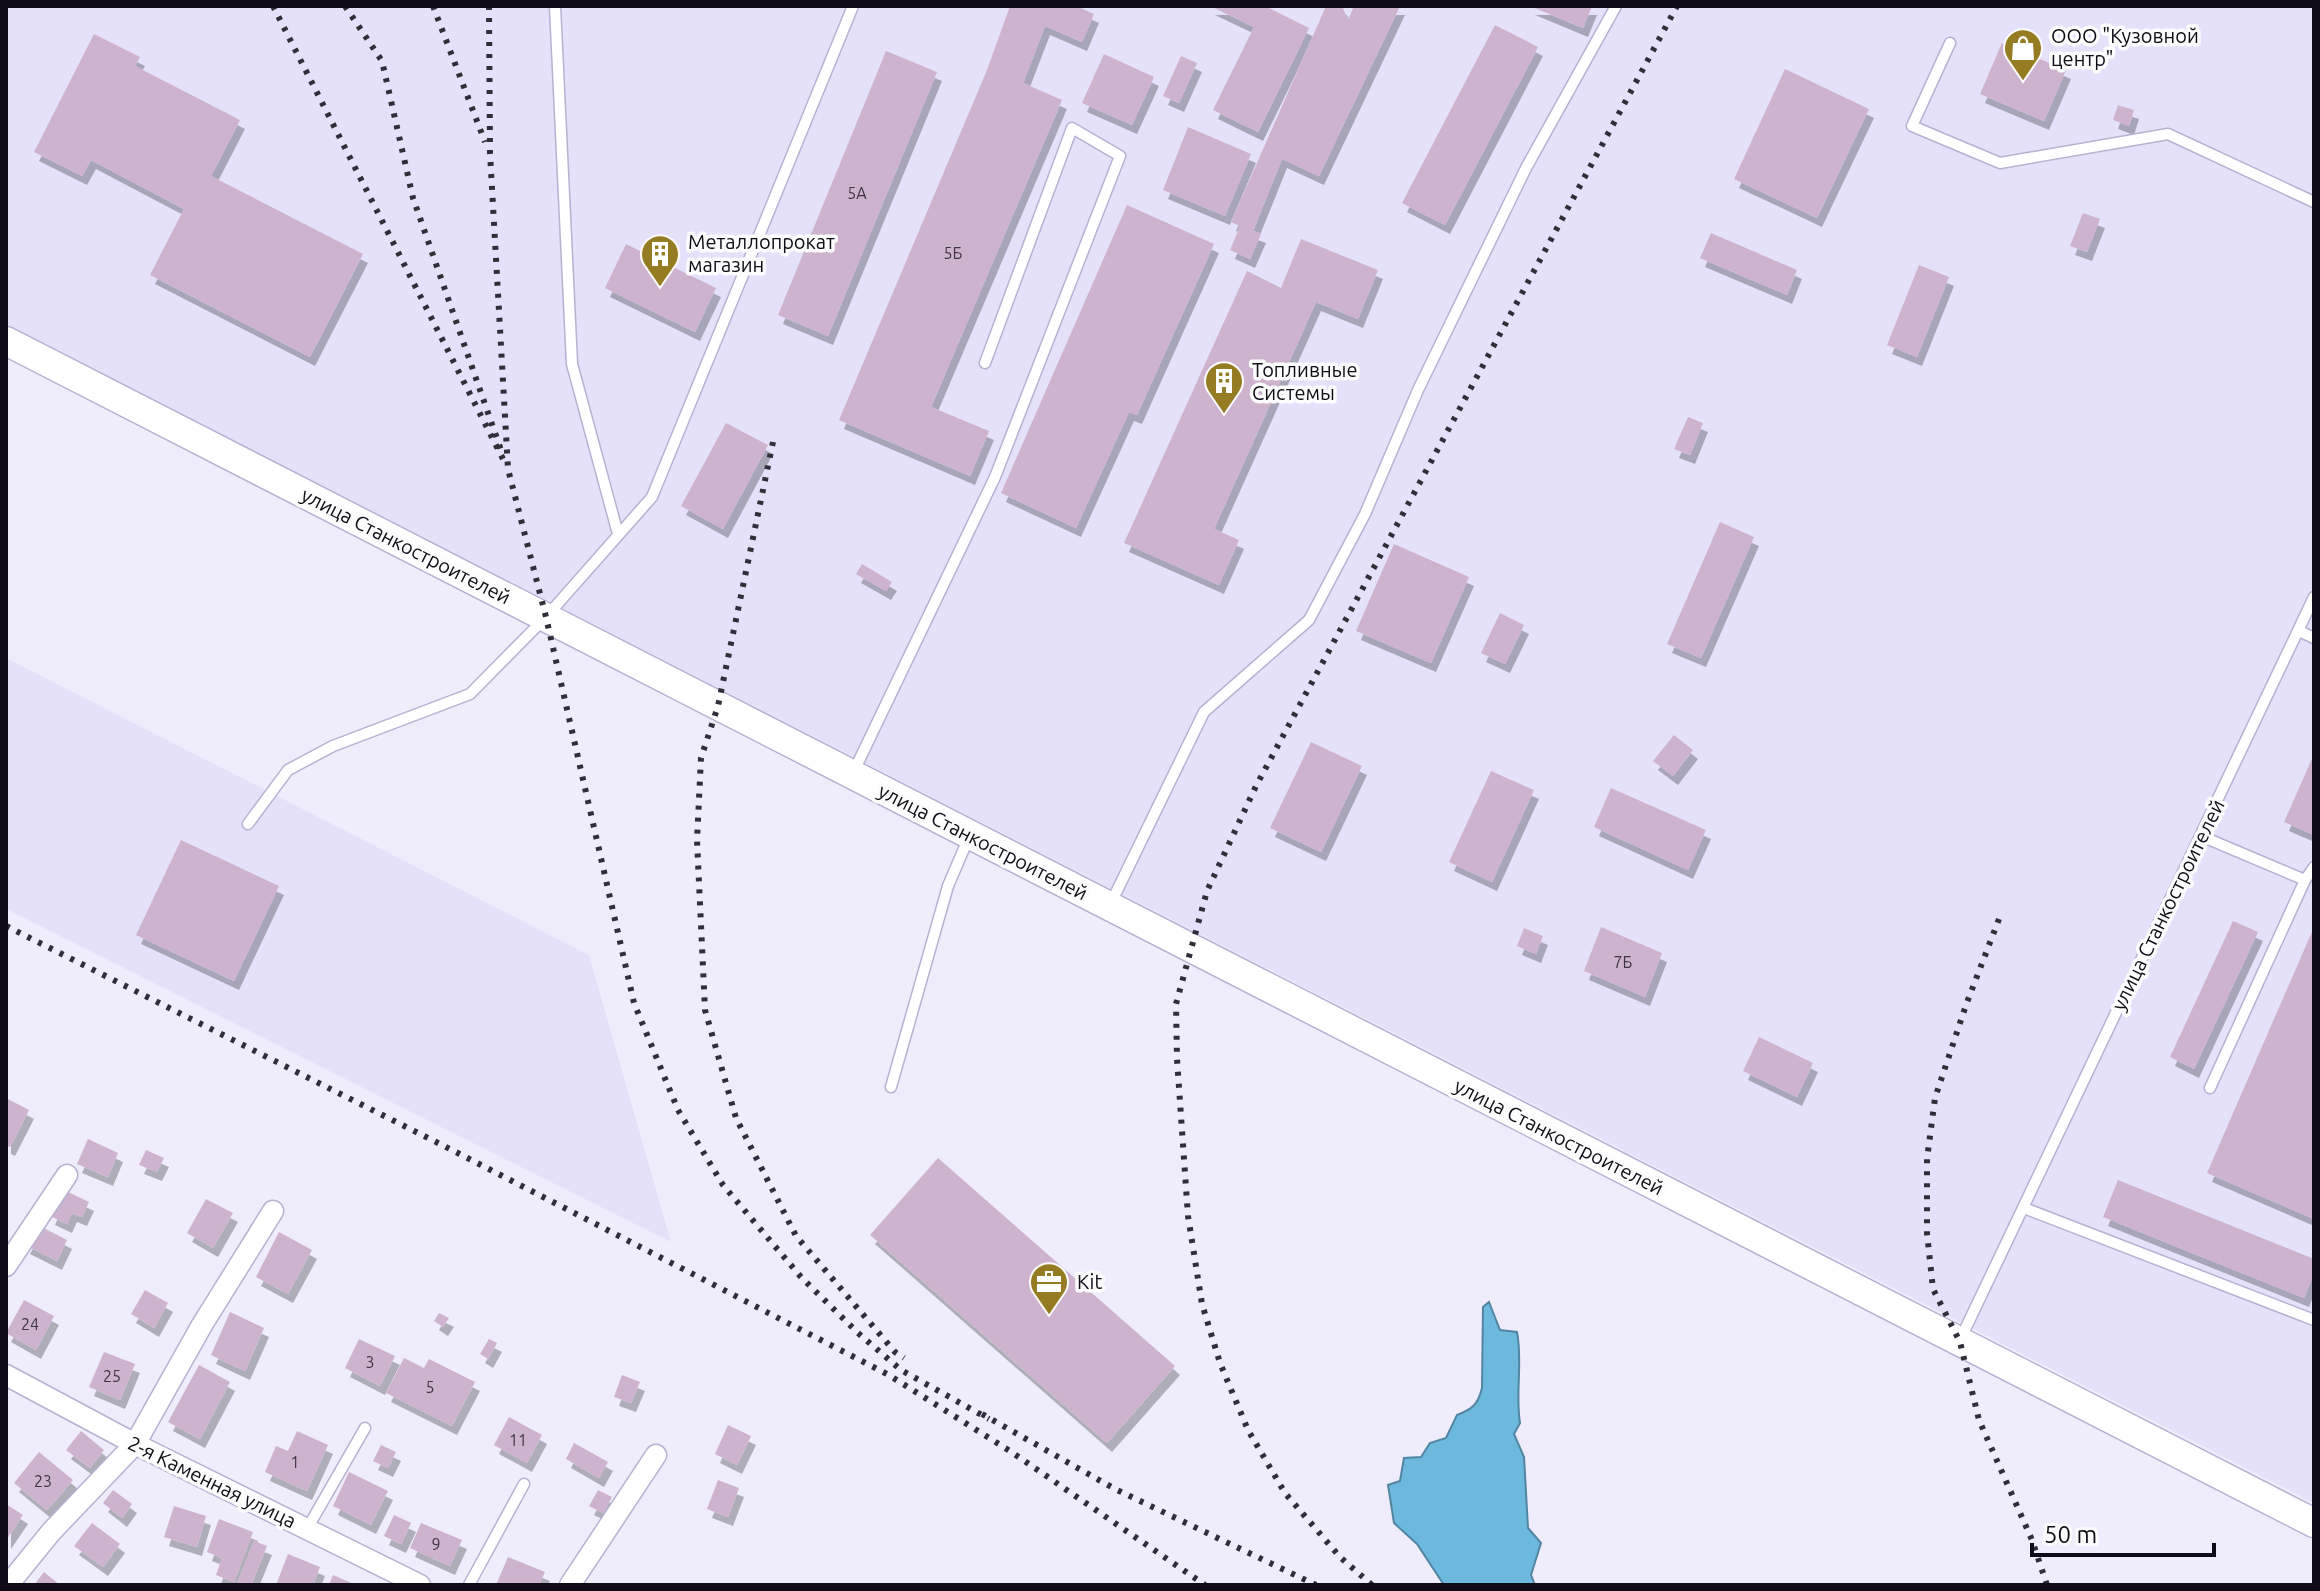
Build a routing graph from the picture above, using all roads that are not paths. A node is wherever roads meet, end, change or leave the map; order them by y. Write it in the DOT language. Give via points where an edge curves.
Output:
graph roads {
  1 [pos="555,6"];
  2 [pos="853,6"];
  3 [pos="1616,6"];
  4 [pos="1950,43"];
  5 [pos="2314,202"];
  6 [pos="6,341"];
  7 [pos="985,363"];
  8 [pos="618,534"];
  9 [pos="2314,597"];
  10 [pos="546,617"];
  11 [pos="2299,631"];
  12 [pos="2314,638"];
  13 [pos="852,775"];
  14 [pos="248,824"];
  15 [pos="970,835"];
  16 [pos="2201,836"];
  17 [pos="2314,867"];
  18 [pos="2305,880"];
  19 [pos="1109,906"];
  20 [pos="891,1087"];
  21 [pos="2210,1088"];
  22 [pos="67,1175"];
  23 [pos="2024,1208"];
  24 [pos="273,1211"];
  25 [pos="6,1266"];
  26 [pos="2314,1320"];
  27 [pos="1960,1342"];
  28 [pos="6,1375"];
  29 [pos="365,1428"];
  30 [pos="135,1444"];
  31 [pos="656,1455"];
  32 [pos="524,1484"];
  33 [pos="2314,1523"];
  34 [pos="307,1529"];
  35 [pos="8,1585"];
  36 [pos="420,1585"];
  37 [pos="469,1585"];
  38 [pos="570,1585"];
  1 -- 8 [label="lane" via="572,364"];
  2 -- 8 [label="lane" via="652,497"];
  3 -- 19 [label="lane" via="1526,168 1418,390 1365,514 1309,620 1204,712"];
  4 -- 5 [label="lane" via="1912,126 2000,163 2168,134"];
  6 -- 10 [label="main road, улица Станкостроителей"];
  7 -- 13 [label="lane" via="1072,128 1120,156 995,477"];
  8 -- 10 [label="lane"];
  9 -- 11 [label="lane, улица Станкостроителей"];
  10 -- 13 [label="main road, улица Станкостроителей"];
  10 -- 14 [label="lane" via="470,694 333,746 288,770"];
  11 -- 12 [label="lane"];
  11 -- 16 [label="lane, улица Станкостроителей"];
  13 -- 15 [label="main road, улица Станкостроителей"];
  15 -- 19 [label="main road, улица Станкостроителей"];
  15 -- 20 [label="lane" via="948,886"];
  16 -- 18 [label="lane"];
  16 -- 23 [label="lane, улица Станкостроителей"];
  17 -- 18 [label="lane"];
  18 -- 21 [label="lane"];
  19 -- 27 [label="main road, улица Станкостроителей"];
  22 -- 25 [label="street"];
  23 -- 26 [label="lane"];
  23 -- 27 [label="lane, улица Станкостроителей"];
  24 -- 30 [label="street"];
  27 -- 33 [label="main road, улица Станкостроителей"];
  28 -- 30 [label="street, 2-я Каменная улица"];
  29 -- 34 [label="lane"];
  30 -- 34 [label="street, 2-я Каменная улица"];
  30 -- 35 [label="street"];
  31 -- 38 [label="street"];
  32 -- 37 [label="lane"];
  34 -- 36 [label="street, 2-я Каменная улица"];
}
